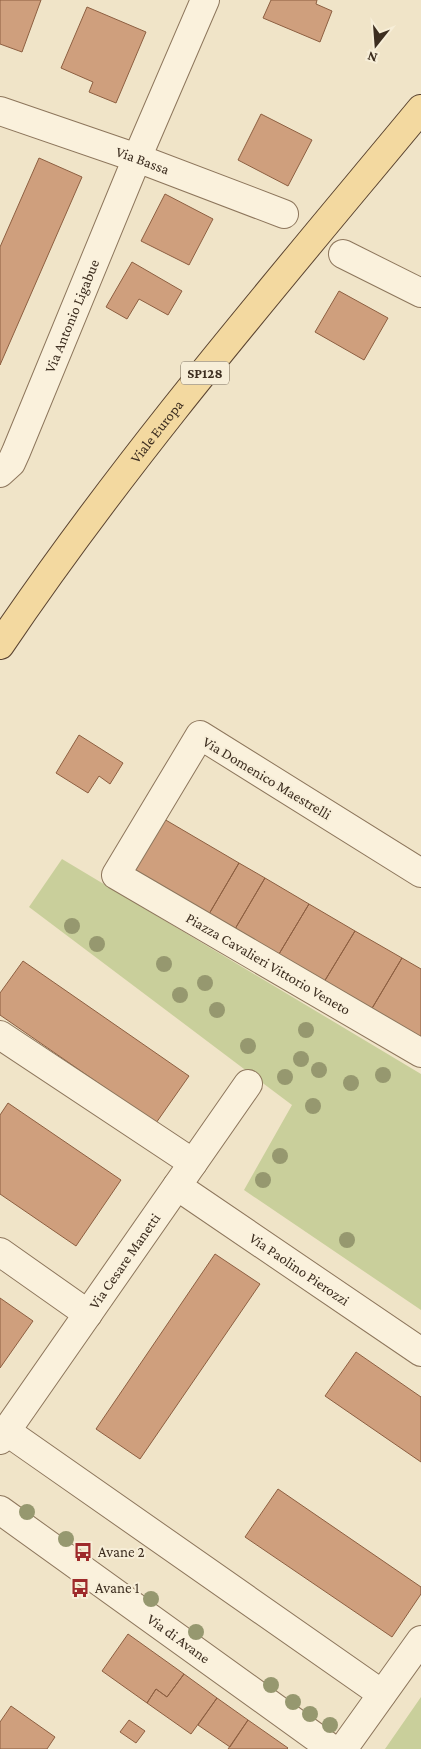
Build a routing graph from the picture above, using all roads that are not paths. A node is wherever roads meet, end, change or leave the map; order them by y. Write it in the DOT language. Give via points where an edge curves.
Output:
graph roads {
  1 [pos="205,0"];
  2 [pos="421,110"];
  3 [pos="0,111"];
  4 [pos="137,158"];
  5 [pos="284,214"];
  6 [pos="343,254"];
  7 [pos="421,293"];
  8 [pos="1,473"];
  9 [pos="0,646"];
  10 [pos="421,874"];
  11 [pos="116,875"];
  12 [pos="0,1035"];
  13 [pos="421,1053"];
  14 [pos="248,1084"];
  15 [pos="192,1163"];
  16 [pos="177,1186"];
  17 [pos="0,1252"];
  18 [pos="88,1314"];
  19 [pos="421,1352"];
  20 [pos="3,1435"];
  21 [pos="0,1510"];
  22 [pos="421,1640"];
  23 [pos="382,1694"];
  24 [pos="332,1749"];
  25 [pos="343,1749"];
  1 -- 4 [label="street, Via Antonio Ligabue"];
  2 -- 9 [label="main road, Viale Europa / SP128" via="245,322 102,503"];
  3 -- 4 [label="street, Via Bassa"];
  4 -- 5 [label="street, Via Bassa"];
  4 -- 8 [label="street, Via Antonio Ligabue" via="16,452"];
  6 -- 7 [label="street"];
  10 -- 11 [label="street, Via Domenico Maestrelli" via="200,735"];
  11 -- 13 [label="street, Piazza Cavalieri Vittorio Veneto"];
  12 -- 15 [label="street"];
  14 -- 15 [label="street, Via Cesare Manetti"];
  15 -- 16 [label="street, Via Cesare Manetti"];
  16 -- 18 [label="street, Via Cesare Manetti"];
  16 -- 19 [label="street, Via Paolino Pierozzi"];
  17 -- 18 [label="street"];
  18 -- 20 [label="street, Via Cesare Manetti"];
  20 -- 23 [label="street"];
  21 -- 24 [label="street, Via di Avane"];
  22 -- 23 [label="street"];
  23 -- 25 [label="street"];
}
